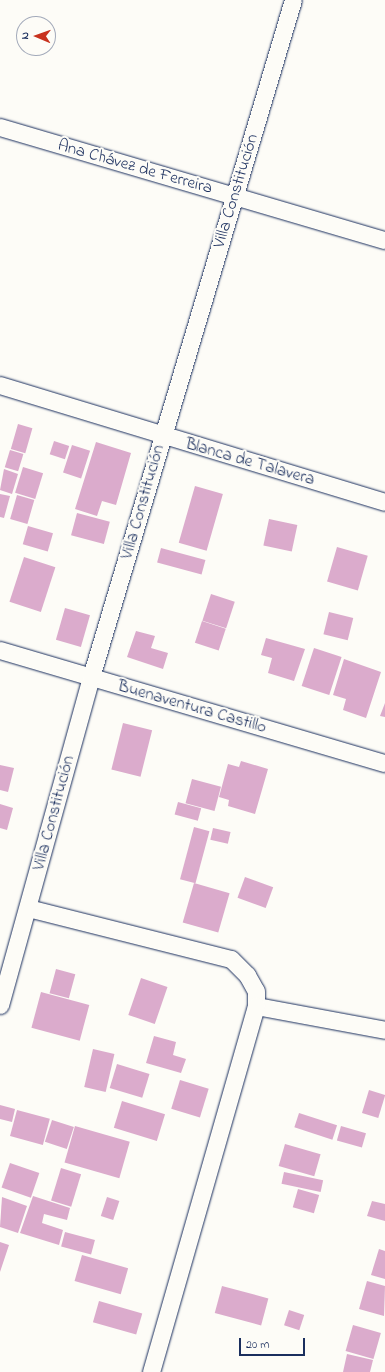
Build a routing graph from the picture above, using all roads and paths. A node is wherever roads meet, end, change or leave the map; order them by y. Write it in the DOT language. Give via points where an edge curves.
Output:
graph roads {
  1 [pos="293,0"];
  2 [pos="0,127"];
  3 [pos="234,196"];
  4 [pos="385,240"];
  5 [pos="0,386"];
  6 [pos="162,437"];
  7 [pos="385,502"];
  8 [pos="0,650"];
  9 [pos="92,678"];
  10 [pos="385,763"];
  11 [pos="28,908"];
  12 [pos="0,1005"];
  13 [pos="256,1006"];
  14 [pos="385,1030"];
  15 [pos="151,1372"];
  1 -- 3 [label="street, Villa Constitución"];
  2 -- 3 [label="street, Ana Chávez de Ferreira"];
  3 -- 4 [label="street, Ana Chávez de Ferreira"];
  3 -- 6 [label="street, Villa Constitución"];
  5 -- 6 [label="street, Blanca de Talavera"];
  6 -- 7 [label="street, Blanca de Talavera"];
  6 -- 9 [label="street, Villa Constitución"];
  8 -- 9 [label="street, Buenaventura Castillo"];
  9 -- 10 [label="street, Buenaventura Castillo"];
  9 -- 11 [label="street, Villa Constitución"];
  11 -- 12 [label="street, Villa Constitución"];
  11 -- 13 [label="street" via="231,959 256,990"];
  13 -- 14 [label="street"];
  13 -- 15 [label="street"];
}
